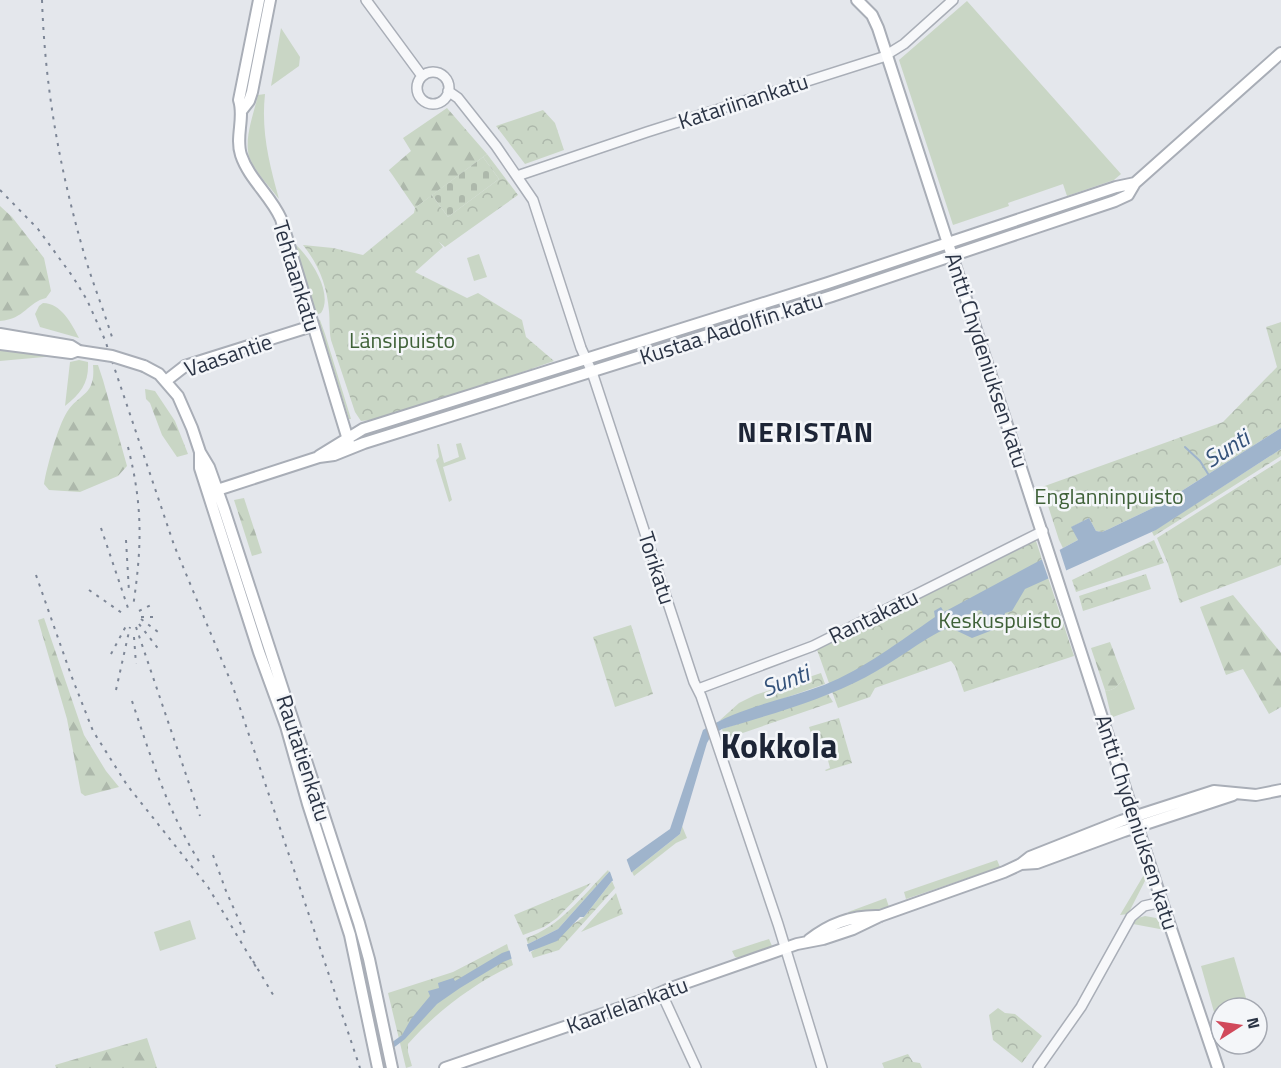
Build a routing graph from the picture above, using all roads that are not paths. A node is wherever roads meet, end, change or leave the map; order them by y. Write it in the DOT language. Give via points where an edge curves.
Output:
graph roads {
  1 [pos="259,0"];
  2 [pos="270,0"];
  3 [pos="366,0"];
  4 [pos="857,0"];
  5 [pos="953,0"];
  6 [pos="1281,53"];
  7 [pos="887,54"];
  8 [pos="422,76"];
  9 [pos="448,91"];
  10 [pos="242,110"];
  11 [pos="518,176"];
  12 [pos="1135,183"];
  13 [pos="949,243"];
  14 [pos="953,256"];
  15 [pos="312,326"];
  16 [pos="0,334"];
  17 [pos="0,344"];
  18 [pos="79,351"];
  19 [pos="586,360"];
  20 [pos="592,372"];
  21 [pos="167,380"];
  22 [pos="349,444"];
  23 [pos="212,492"];
  24 [pos="1043,531"];
  25 [pos="698,689"];
  26 [pos="1281,790"];
  27 [pos="1136,822"];
  28 [pos="1162,902"];
  29 [pos="786,948"];
  30 [pos="661,993"];
  31 [pos="378,1068"];
  32 [pos="392,1068"];
  33 [pos="445,1068"];
  34 [pos="696,1068"];
  35 [pos="822,1068"];
  36 [pos="1038,1068"];
  37 [pos="1218,1068"];
  1 -- 10 [label="main road, Tehtaankatu" via="239,100"];
  2 -- 10 [label="main road, Tehtaankatu" via="252,92"];
  3 -- 8 [label="street"];
  4 -- 7 [label="main road, Antti Chydeniuksen katu" via="872,15"];
  5 -- 7 [label="street, Katariinankatu" via="904,44"];
  6 -- 12 [label="main road, Kustaa Aadolfin katu"];
  7 -- 11 [label="street, Katariinankatu"];
  7 -- 13 [label="main road, Antti Chydeniuksen katu"];
  8 -- 9 [label="street" via="431,72 441,74 448,81"];
  8 -- 9 [label="street" via="417,89 424,101 439,102"];
  9 -- 11 [label="street, Torikatu" via="458,98"];
  10 -- 15 [label="main road, Tehtaankatu" via="240,152 281,219"];
  11 -- 19 [label="street, Torikatu" via="540,216"];
  12 -- 13 [label="main road, Kustaa Aadolfin katu"];
  12 -- 14 [label="main road, Kustaa Aadolfin katu" via="1128,195 1115,201"];
  13 -- 14 [label="main road, Antti Chydeniuksen katu"];
  13 -- 19 [label="main road, Kustaa Aadolfin katu"];
  14 -- 20 [label="main road, Kustaa Aadolfin katu"];
  14 -- 24 [label="main road, Antti Chydeniuksen katu"];
  15 -- 21 [label="main road, Vaasantie" via="186,366"];
  15 -- 22 [label="main road, Tehtaankatu"];
  16 -- 18 [label="main road, Vaasantie" via="71,346"];
  17 -- 18 [label="main road, Vaasantie"];
  18 -- 21 [label="main road, Vaasantie, bridge" via="144,366"];
  19 -- 20 [label="street, Torikatu"];
  19 -- 22 [label="main road, Kustaa Aadolfin katu" via="363,429"];
  20 -- 22 [label="main road, Kustaa Aadolfin katu"];
  20 -- 25 [label="street, Torikatu"];
  21 -- 23 [label="main road, Rautatienkatu" via="185,410 209,467"];
  22 -- 23 [label="main road, Kustaa Aadolfin katu" via="330,456"];
  23 -- 31 [label="main road, Rautatienkatu" via="350,935"];
  23 -- 32 [label="main road, Rautatienkatu" via="359,923"];
  24 -- 25 [label="street, Rantakatu" via="813,646"];
  24 -- 27 [label="main road, Antti Chydeniuksen katu"];
  25 -- 29 [label="street, Torikatu"];
  26 -- 27 [label="main road, Kaarlelankatu" via="1263,794 1214,791"];
  27 -- 28 [label="main road, Antti Chydeniuksen katu"];
  27 -- 29 [label="main road, Kaarlelankatu" via="1030,857 1004,872 833,936"];
  28 -- 36 [label="street" via="1144,906 1131,917 1076,1014"];
  28 -- 37 [label="main road, Antti Chydeniuksen katu"];
  29 -- 30 [label="main road, Kaarlelankatu"];
  29 -- 35 [label="street, Torikatu"];
  30 -- 33 [label="main road, Kaarlelankatu"];
  30 -- 34 [label="street"];
}
